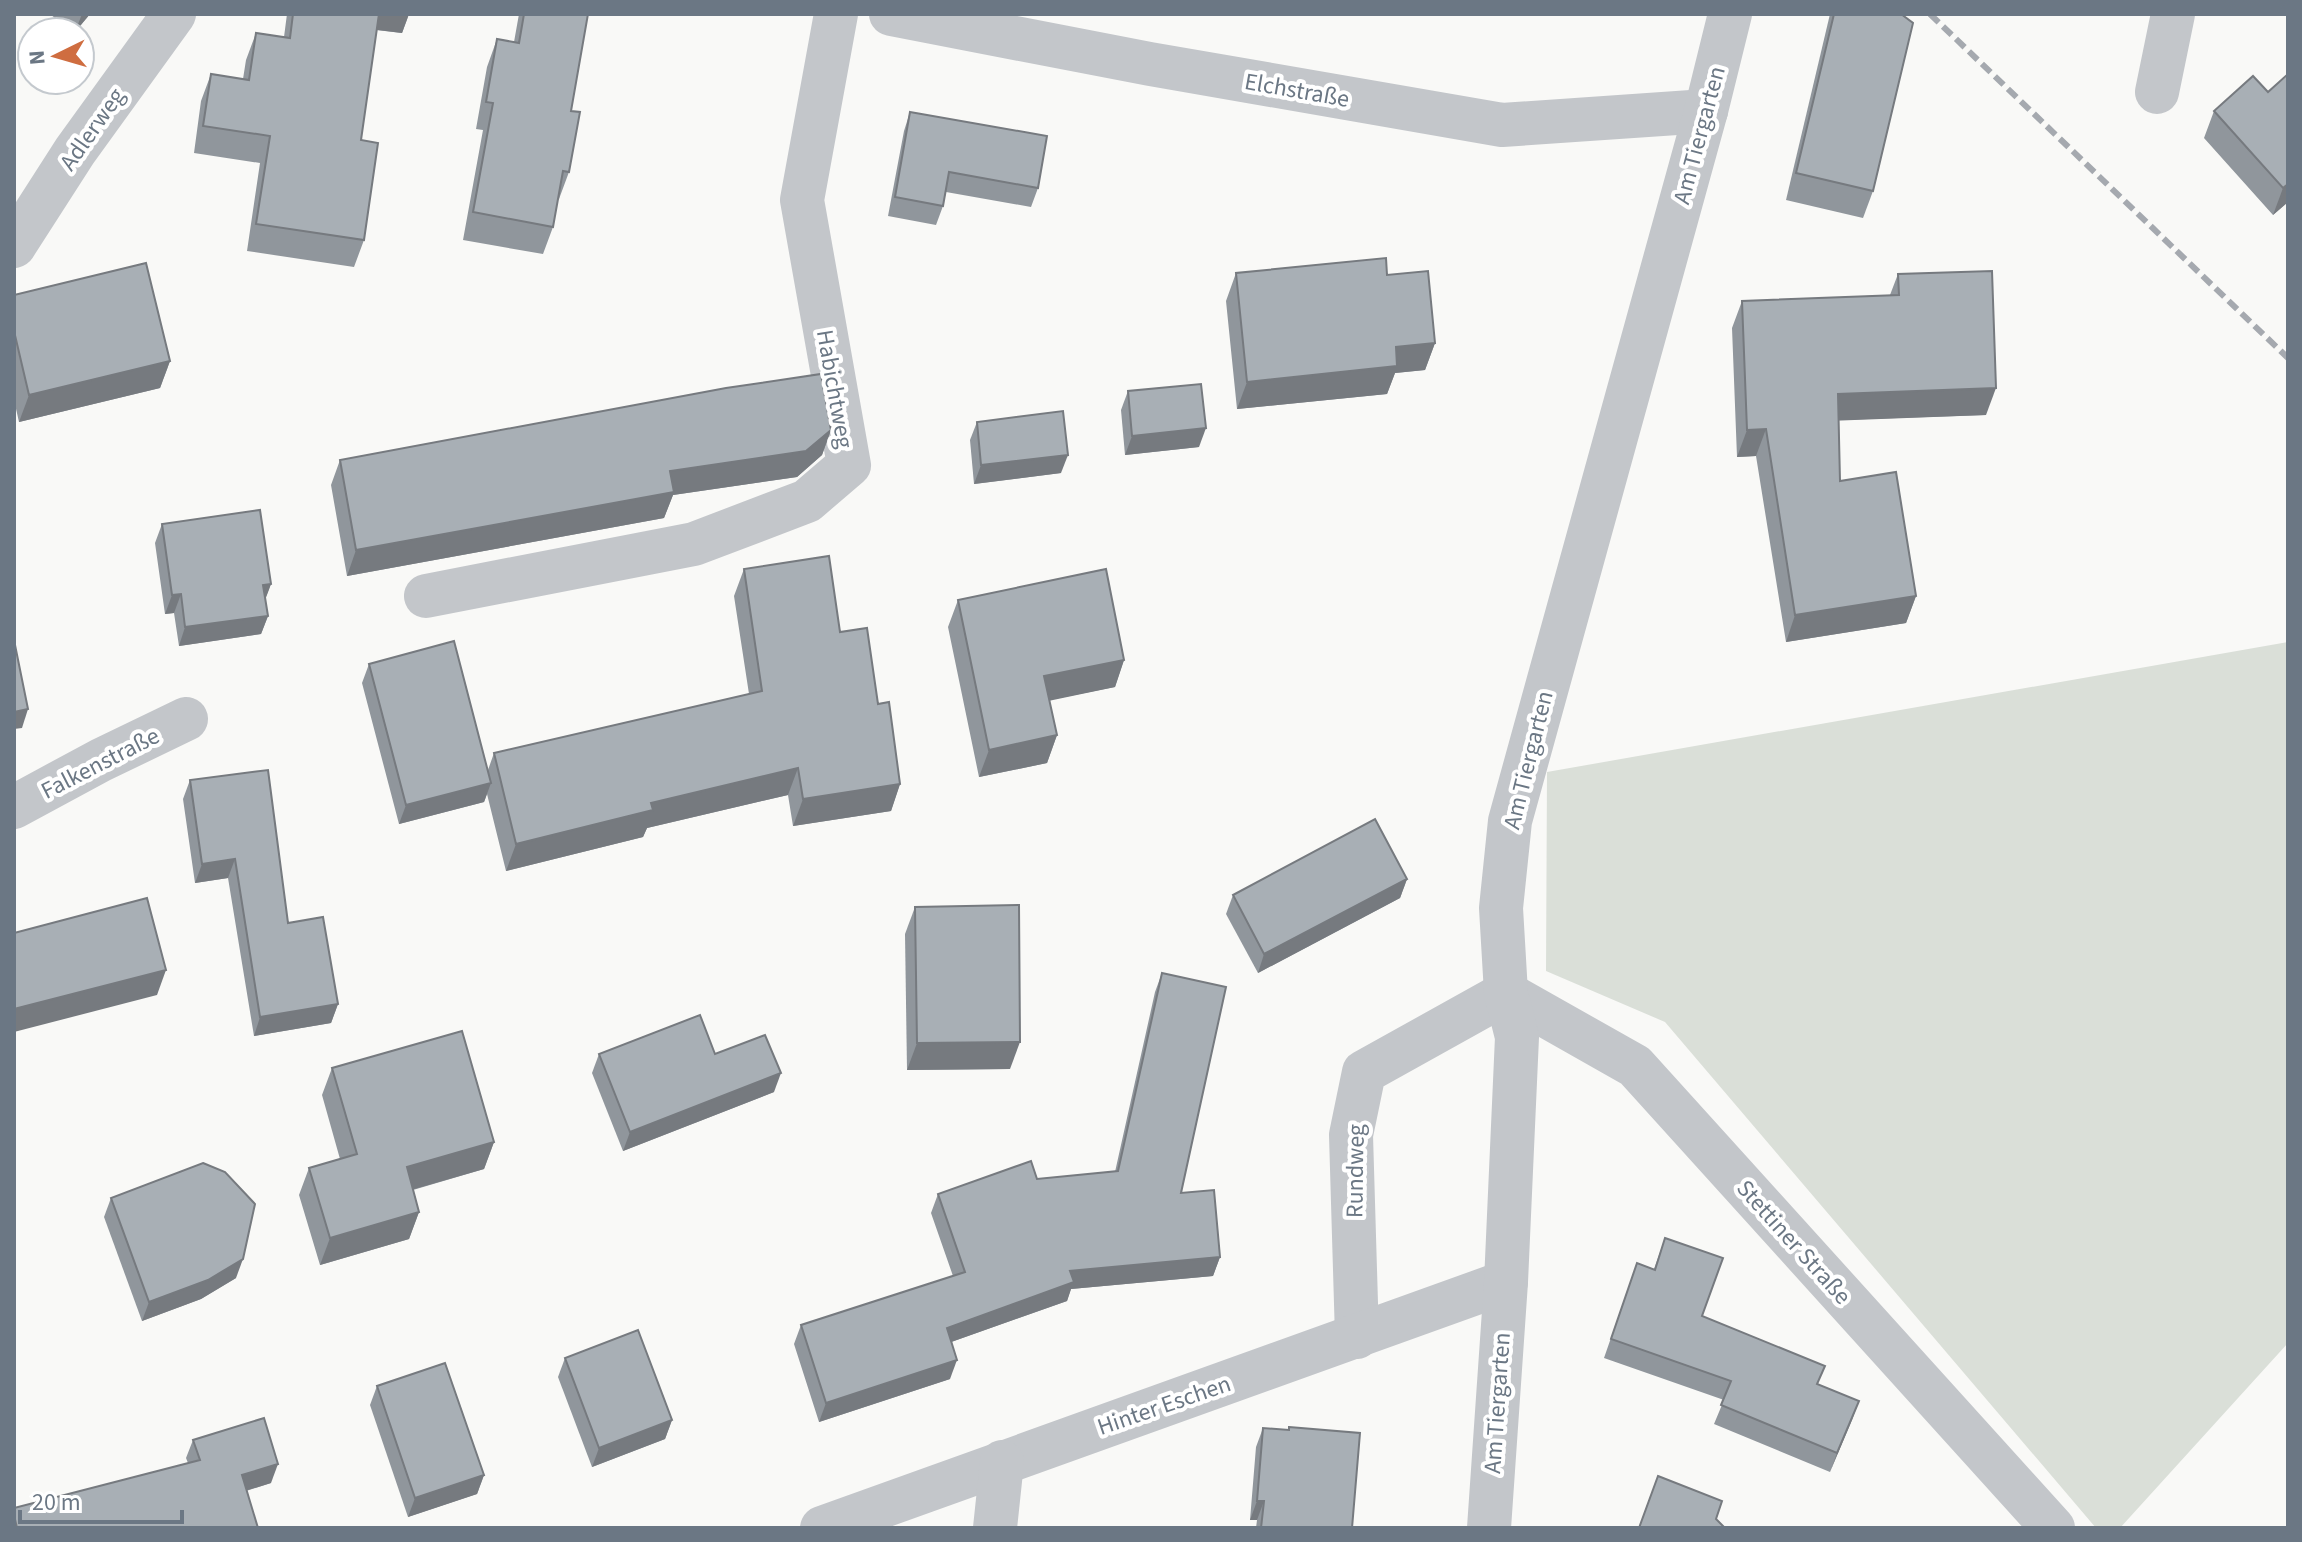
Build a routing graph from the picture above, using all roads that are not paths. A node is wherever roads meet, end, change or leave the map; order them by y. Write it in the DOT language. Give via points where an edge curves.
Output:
graph roads {
  1 [pos="174,14"];
  2 [pos="836,14"];
  3 [pos="891,14"];
  4 [pos="1730,14"];
  5 [pos="2173,14"];
  6 [pos="2157,92"];
  7 [pos="1706,111"];
  8 [pos="14,246"];
  9 [pos="426,596"];
  10 [pos="186,719"];
  11 [pos="14,807"];
  12 [pos="1506,993"];
  13 [pos="1506,1282"];
  14 [pos="1357,1337"];
  15 [pos="1002,1462"];
  16 [pos="822,1528"];
  17 [pos="995,1528"];
  18 [pos="1489,1528"];
  19 [pos="2053,1528"];
  1 -- 8 [label="street, Adlerweg"];
  2 -- 9 [label="street, Habichtweg" via="802,200 849,465 807,501 694,544"];
  3 -- 7 [label="street, Elchstraße" via="1502,125"];
  4 -- 7 [label="street, Am Tiergarten"];
  5 -- 6 [label="street"];
  7 -- 12 [label="street, Am Tiergarten" via="1510,821 1501,908"];
  10 -- 11 [label="street, Falkenstraße"];
  12 -- 13 [label="street, Am Tiergarten" via="1517,1037"];
  12 -- 14 [label="street, Rundweg" via="1364,1072 1351,1135"];
  12 -- 19 [label="street, Stettiner Straße" via="1635,1066"];
  13 -- 14 [label="street, Hinter Eschen"];
  13 -- 18 [label="street, Am Tiergarten"];
  14 -- 15 [label="street, Hinter Eschen"];
  15 -- 16 [label="street, Hinter Eschen"];
  15 -- 17 [label="street"];
}
